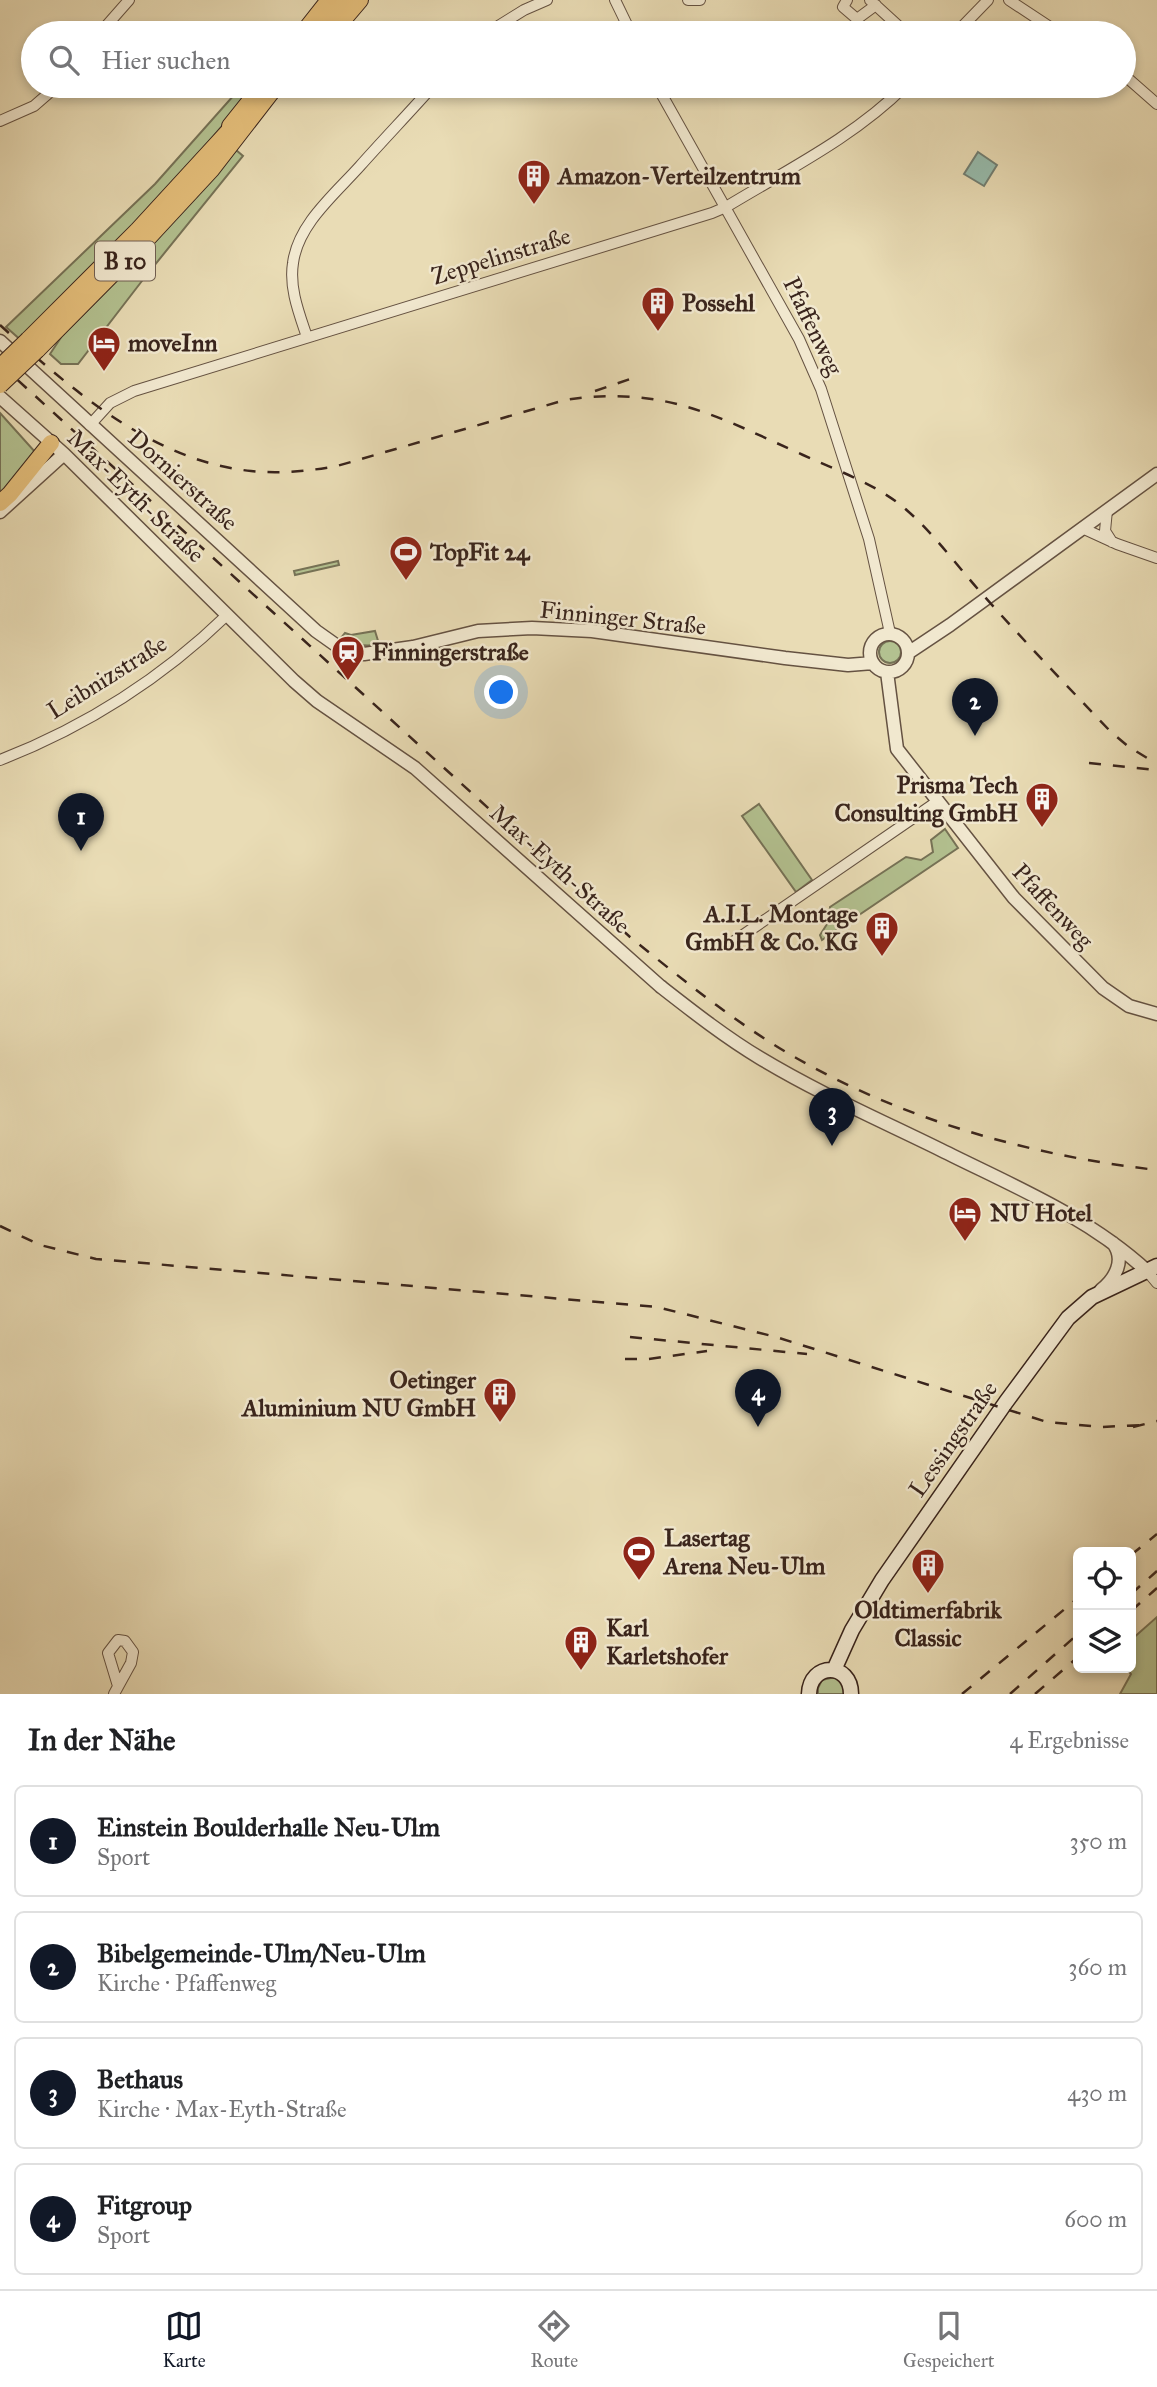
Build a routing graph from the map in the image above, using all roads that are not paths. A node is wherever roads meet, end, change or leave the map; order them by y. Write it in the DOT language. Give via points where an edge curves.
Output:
graph roads {
  1 [pos="129,0"];
  2 [pos="329,0"];
  3 [pos="344,0"];
  4 [pos="360,0"];
  5 [pos="547,0"];
  6 [pos="615,0"];
  7 [pos="688,0"];
  8 [pos="700,0"];
  9 [pos="847,0"];
  10 [pos="988,0"];
  11 [pos="1009,0"];
  12 [pos="873,3"];
  13 [pos="111,21"];
  14 [pos="312,21"];
  15 [pos="327,21"];
  16 [pos="342,21"];
  17 [pos="506,21"];
  18 [pos="625,21"];
  19 [pos="893,21"];
  20 [pos="968,21"];
  21 [pos="1041,21"];
  22 [pos="1136,86"];
  23 [pos="43,98"];
  24 [pos="253,98"];
  25 [pos="262,98"];
  26 [pos="265,98"];
  27 [pos="277,98"];
  28 [pos="422,98"];
  29 [pos="664,98"];
  30 [pos="891,98"];
  31 [pos="1157,104"];
  32 [pos="0,121"];
  33 [pos="222,137"];
  34 [pos="211,170"];
  35 [pos="726,207"];
  36 [pos="307,337"];
  37 [pos="0,341"];
  38 [pos="32,345"];
  39 [pos="0,367"];
  40 [pos="0,385"];
  41 [pos="0,397"];
  42 [pos="90,425"];
  43 [pos="51,443"];
  44 [pos="64,454"];
  45 [pos="1157,474"];
  46 [pos="0,503"];
  47 [pos="1107,510"];
  48 [pos="0,512"];
  49 [pos="1082,528"];
  50 [pos="1117,544"];
  51 [pos="1157,558"];
  52 [pos="227,615"];
  53 [pos="887,634"];
  54 [pos="341,648"];
  55 [pos="908,651"];
  56 [pos="871,659"];
  57 [pos="891,672"];
  58 [pos="0,760"];
  59 [pos="937,801"];
  60 [pos="730,944"];
  61 [pos="1157,1014"];
  62 [pos="1105,1236"];
  63 [pos="1154,1274"];
  64 [pos="1092,1297"];
  65 [pos="834,1670"];
  66 [pos="809,1694"];
  67 [pos="851,1694"];
  1 -- 13 [label="street"];
  2 -- 14 [label="highway"];
  3 -- 15 [label="highway"];
  4 -- 16 [label="highway"];
  5 -- 17 [label="street"];
  6 -- 18 [label="street"];
  7 -- 8 [label="street"];
  9 -- 12 [label="street" via="843,7 857,19 863,18"];
  10 -- 20 [label="street"];
  11 -- 21 [label="street"];
  12 -- 19 [label="street"];
  22 -- 31 [label="street"];
  23 -- 32 [label="street" via="23,113"];
  24 -- 33 [label="highway"];
  25 -- 33 [label="highway, B 10"];
  26 -- 34 [label="highway, B 10"];
  27 -- 34 [label="highway"];
  28 -- 36 [label="street" via="324,206 295,250 292,277"];
  29 -- 35 [label="street, Pfaffenweg"];
  30 -- 35 [label="street, Zeppelinstraße" via="870,117"];
  33 -- 38 [label="highway, B 10"];
  34 -- 38 [label="highway, B 10" via="148,238"];
  35 -- 36 [label="street, Zeppelinstraße"];
  35 -- 53 [label="street, Pfaffenweg" via="799,339 821,389 869,539"];
  36 -- 42 [label="street, Zeppelinstraße" via="120,396"];
  37 -- 42 [label="street, Dornierstraße"];
  38 -- 39 [label="highway, B 10, bridge"];
  38 -- 40 [label="highway, B 10, bridge"];
  41 -- 43 [label="street, Max-Eyth-Straße"];
  42 -- 54 [label="street, Dornierstraße" via="316,631"];
  43 -- 44 [label="street, Max-Eyth-Straße"];
  43 -- 46 [label="highway"];
  44 -- 48 [label="street"];
  44 -- 52 [label="street, Max-Eyth-Straße"];
  45 -- 47 [label="street"];
  47 -- 49 [label="street"];
  47 -- 50 [label="street" via="1106,534"];
  49 -- 50 [label="street"];
  49 -- 55 [label="street"];
  50 -- 51 [label="street"];
  52 -- 58 [label="street, Leibnizstraße" via="163,671 125,696 36,746"];
  52 -- 62 [label="street, Max-Eyth-Straße" via="317,701 415,768 660,986 719,1031 806,1084 1033,1194"];
  53 -- 55 [label="street" via="902,638"];
  53 -- 56 [label="street" via="874,640"];
  54 -- 56 [label="street, Finninger Straße" via="374,654 478,631 532,628 592,631 848,665"];
  55 -- 57 [label="street" via="904,665"];
  56 -- 57 [label="street" via="880,670"];
  57 -- 59 [label="street, Pfaffenweg" via="897,749"];
  59 -- 60 [label="street"];
  59 -- 61 [label="street, Pfaffenweg" via="1014,898 1091,977 1129,1006"];
  62 -- 63 [label="street, Max-Eyth-Straße"];
  62 -- 64 [label="street" via="1117,1248 1119,1263 1111,1282"];
  63 -- 64 [label="main road, Lessingstraße"];
  64 -- 65 [label="main road, Lessingstraße" via="1063,1326 904,1547 852,1630"];
  65 -- 66 [label="main road, Lessingstraße" via="816,1676"];
  65 -- 67 [label="main road" via="848,1680"];
}
